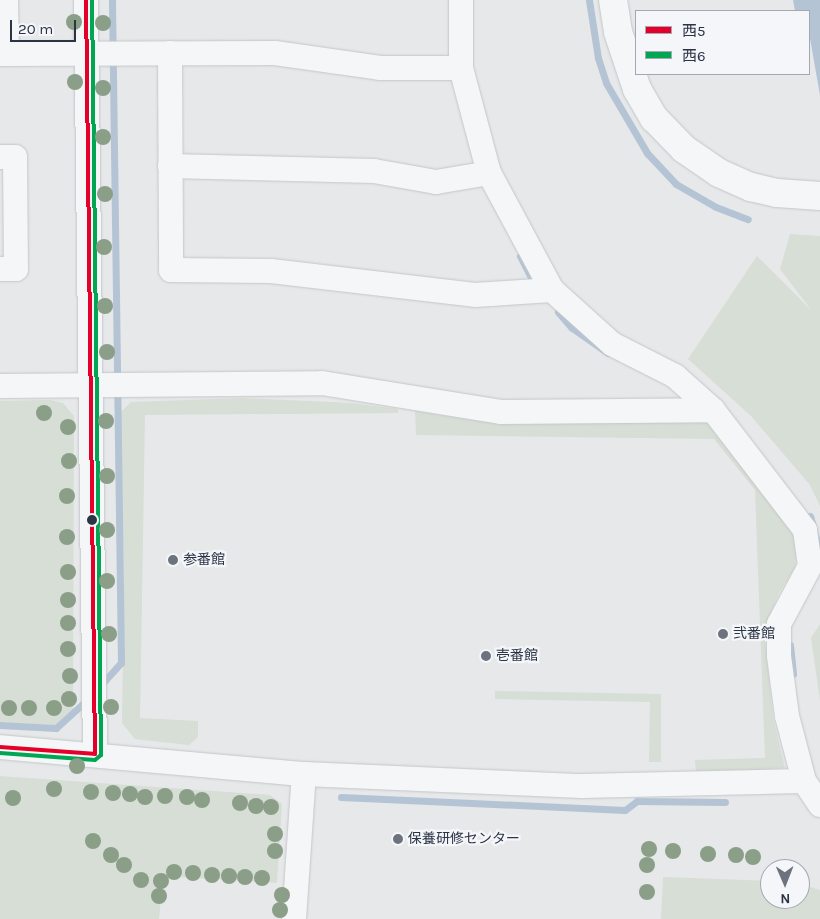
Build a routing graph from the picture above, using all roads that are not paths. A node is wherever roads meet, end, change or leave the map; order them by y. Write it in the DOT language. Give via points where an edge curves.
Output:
graph roads {
  1 [pos="6,0"];
  2 [pos="86,0"];
  3 [pos="461,0"];
  4 [pos="613,0"];
  5 [pos="86,53"];
  6 [pos="170,53"];
  7 [pos="3,54"];
  8 [pos="462,68"];
  9 [pos="0,158"];
  10 [pos="170,166"];
  11 [pos="488,173"];
  12 [pos="820,196"];
  13 [pos="0,269"];
  14 [pos="552,290"];
  15 [pos="91,385"];
  16 [pos="0,386"];
  17 [pos="713,410"];
  18 [pos="0,747"];
  19 [pos="96,754"];
  20 [pos="304,774"];
  21 [pos="804,780"];
  22 [pos="820,805"];
  23 [pos="294,919"];
  1 -- 7 [label="street"];
  2 -- 5 [label="street"];
  3 -- 8 [label="street"];
  4 -- 12 [label="street" via="618,32 637,89 654,118 684,149 719,173 752,187 777,193"];
  5 -- 6 [label="street"];
  5 -- 7 [label="street"];
  5 -- 15 [label="street"];
  6 -- 8 [label="street" via="275,53 380,68"];
  6 -- 10 [label="street"];
  8 -- 11 [label="street"];
  9 -- 13 [label="street" via="15,157 16,269"];
  10 -- 11 [label="street" via="374,171 436,182"];
  10 -- 14 [label="street" via="171,270 271,272 475,295"];
  11 -- 14 [label="street"];
  14 -- 17 [label="street" via="612,344 675,376"];
  15 -- 16 [label="street"];
  15 -- 17 [label="street" via="322,383 501,412"];
  15 -- 19 [label="street"];
  17 -- 21 [label="street" via="805,530 809,543 810,566 787,606 779,638 787,716"];
  18 -- 19 [label="street"];
  19 -- 20 [label="street"];
  20 -- 21 [label="street" via="582,786"];
  20 -- 23 [label="street"];
  21 -- 22 [label="street"];
}
